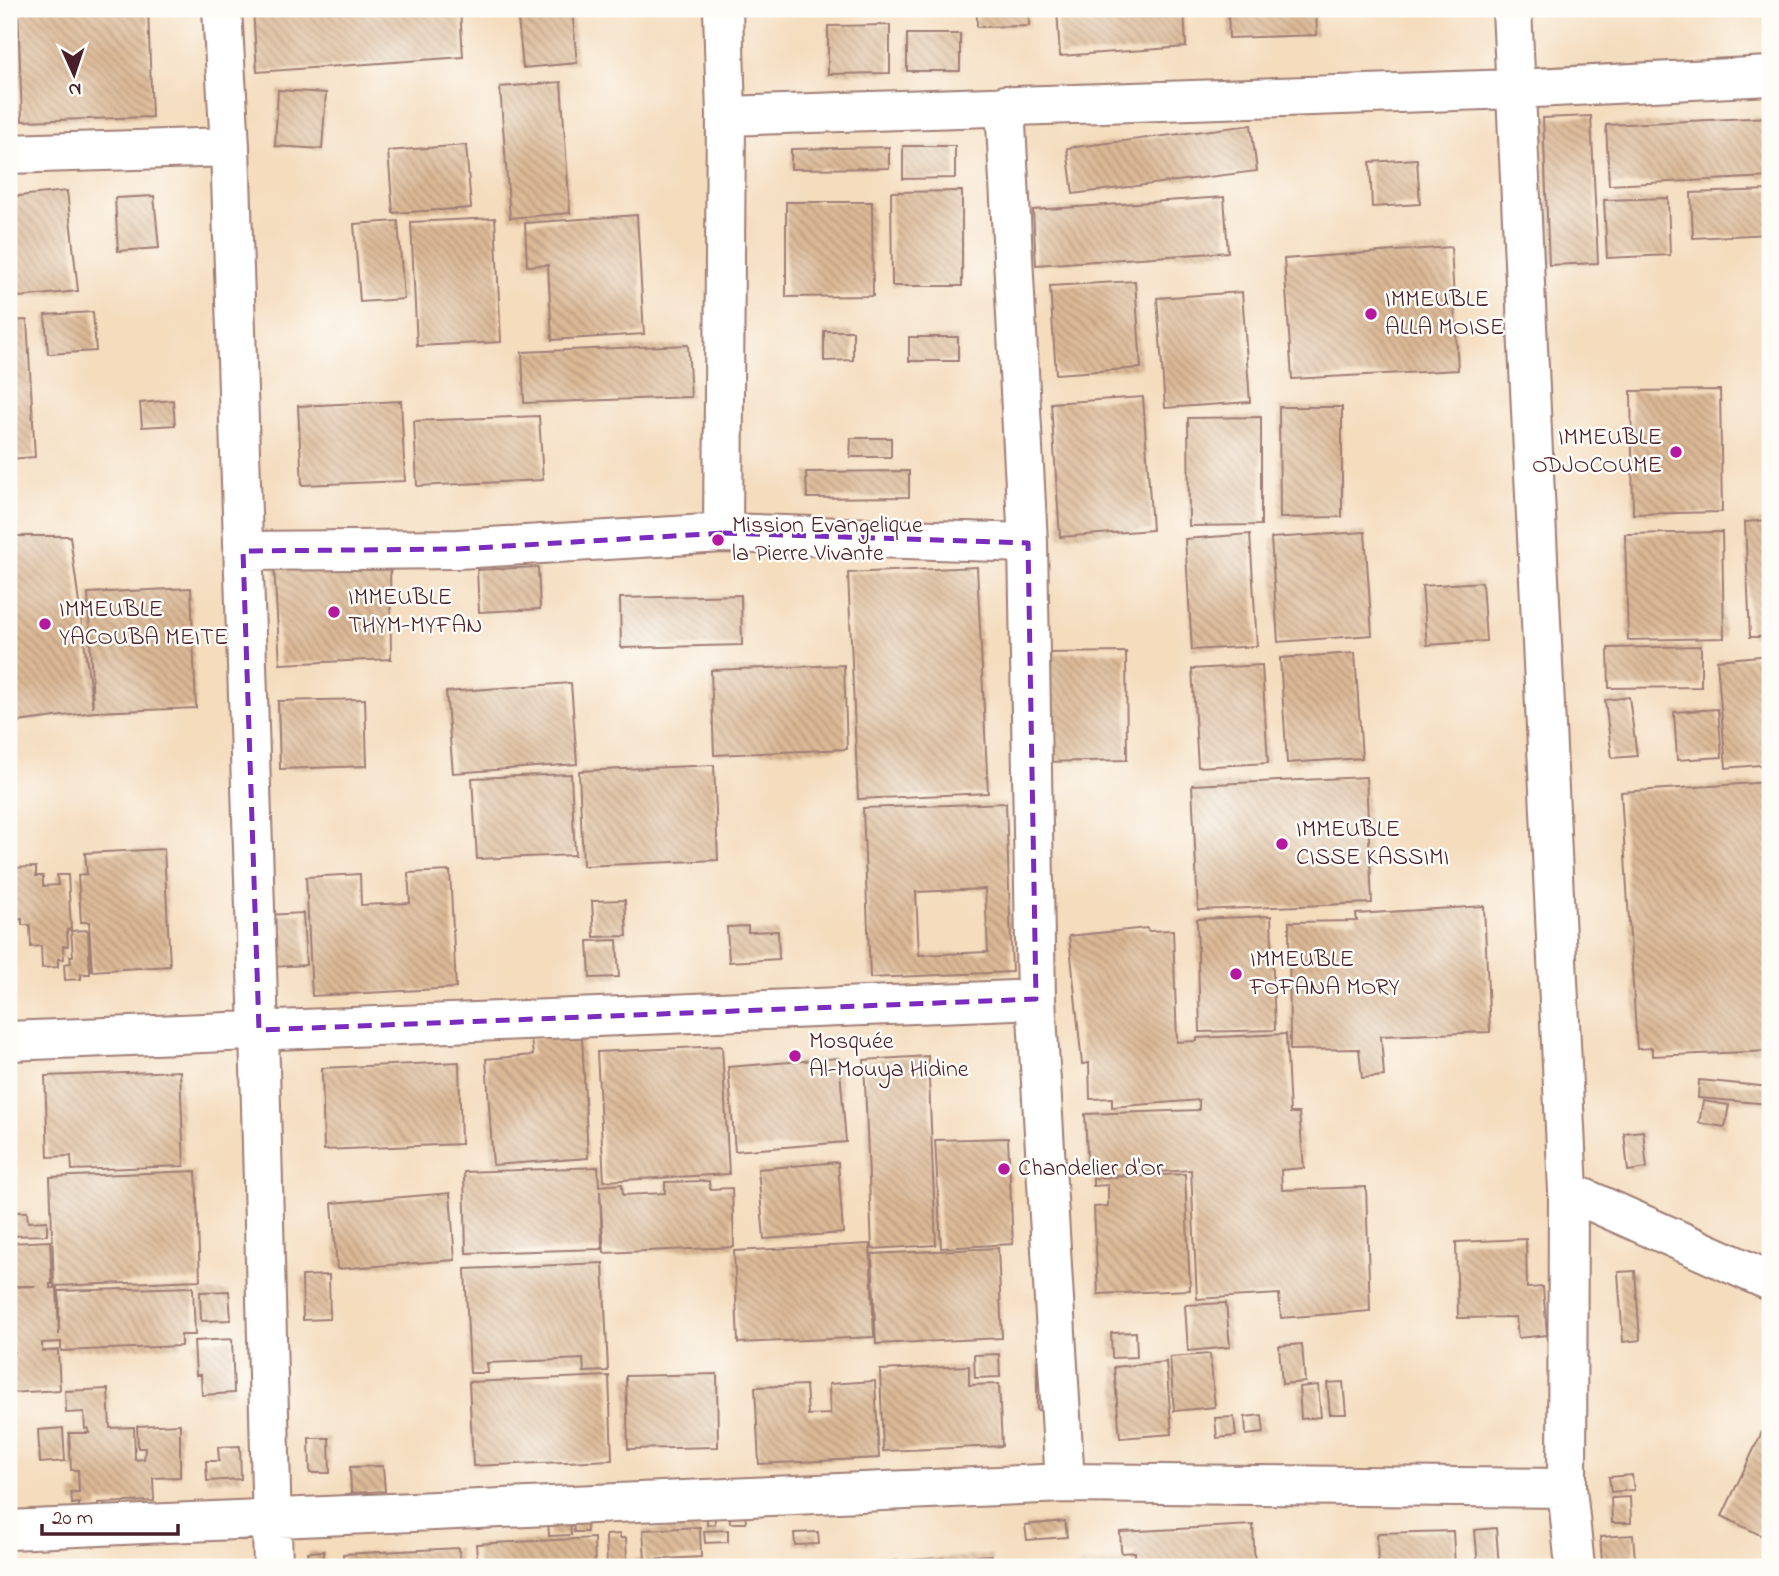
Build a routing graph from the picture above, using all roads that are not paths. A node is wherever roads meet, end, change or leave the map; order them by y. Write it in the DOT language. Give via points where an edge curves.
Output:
graph roads {
  1 [pos="222,9"];
  2 [pos="723,9"];
  3 [pos="1512,9"];
  4 [pos="1770,76"];
  5 [pos="1514,89"];
  6 [pos="1004,105"];
  7 [pos="726,116"];
  8 [pos="230,147"];
  9 [pos="9,154"];
  10 [pos="723,533"];
  11 [pos="1027,543"];
  12 [pos="243,551"];
  13 [pos="1036,999"];
  14 [pos="259,1030"];
  15 [pos="9,1041"];
  16 [pos="1568,1191"];
  17 [pos="1770,1281"];
  18 [pos="1065,1483"];
  19 [pos="1567,1488"];
  20 [pos="271,1519"];
  21 [pos="9,1530"];
  22 [pos="273,1567"];
  23 [pos="1575,1567"];
  1 -- 8 [label="street"];
  2 -- 7 [label="street"];
  3 -- 5 [label="street"];
  4 -- 5 [label="street"];
  5 -- 6 [label="street"];
  5 -- 16 [label="street"];
  6 -- 7 [label="street"];
  6 -- 11 [label="street"];
  7 -- 10 [label="street"];
  8 -- 9 [label="street"];
  8 -- 12 [label="street"];
  10 -- 11 [label="street"];
  10 -- 12 [label="street" via="458,549"];
  11 -- 13 [label="street"];
  12 -- 14 [label="street"];
  13 -- 14 [label="street"];
  13 -- 18 [label="street"];
  14 -- 15 [label="street"];
  14 -- 20 [label="street"];
  16 -- 17 [label="street"];
  16 -- 19 [label="street"];
  18 -- 19 [label="street"];
  18 -- 20 [label="street"];
  19 -- 23 [label="street"];
  20 -- 21 [label="street"];
  20 -- 22 [label="street"];
}
